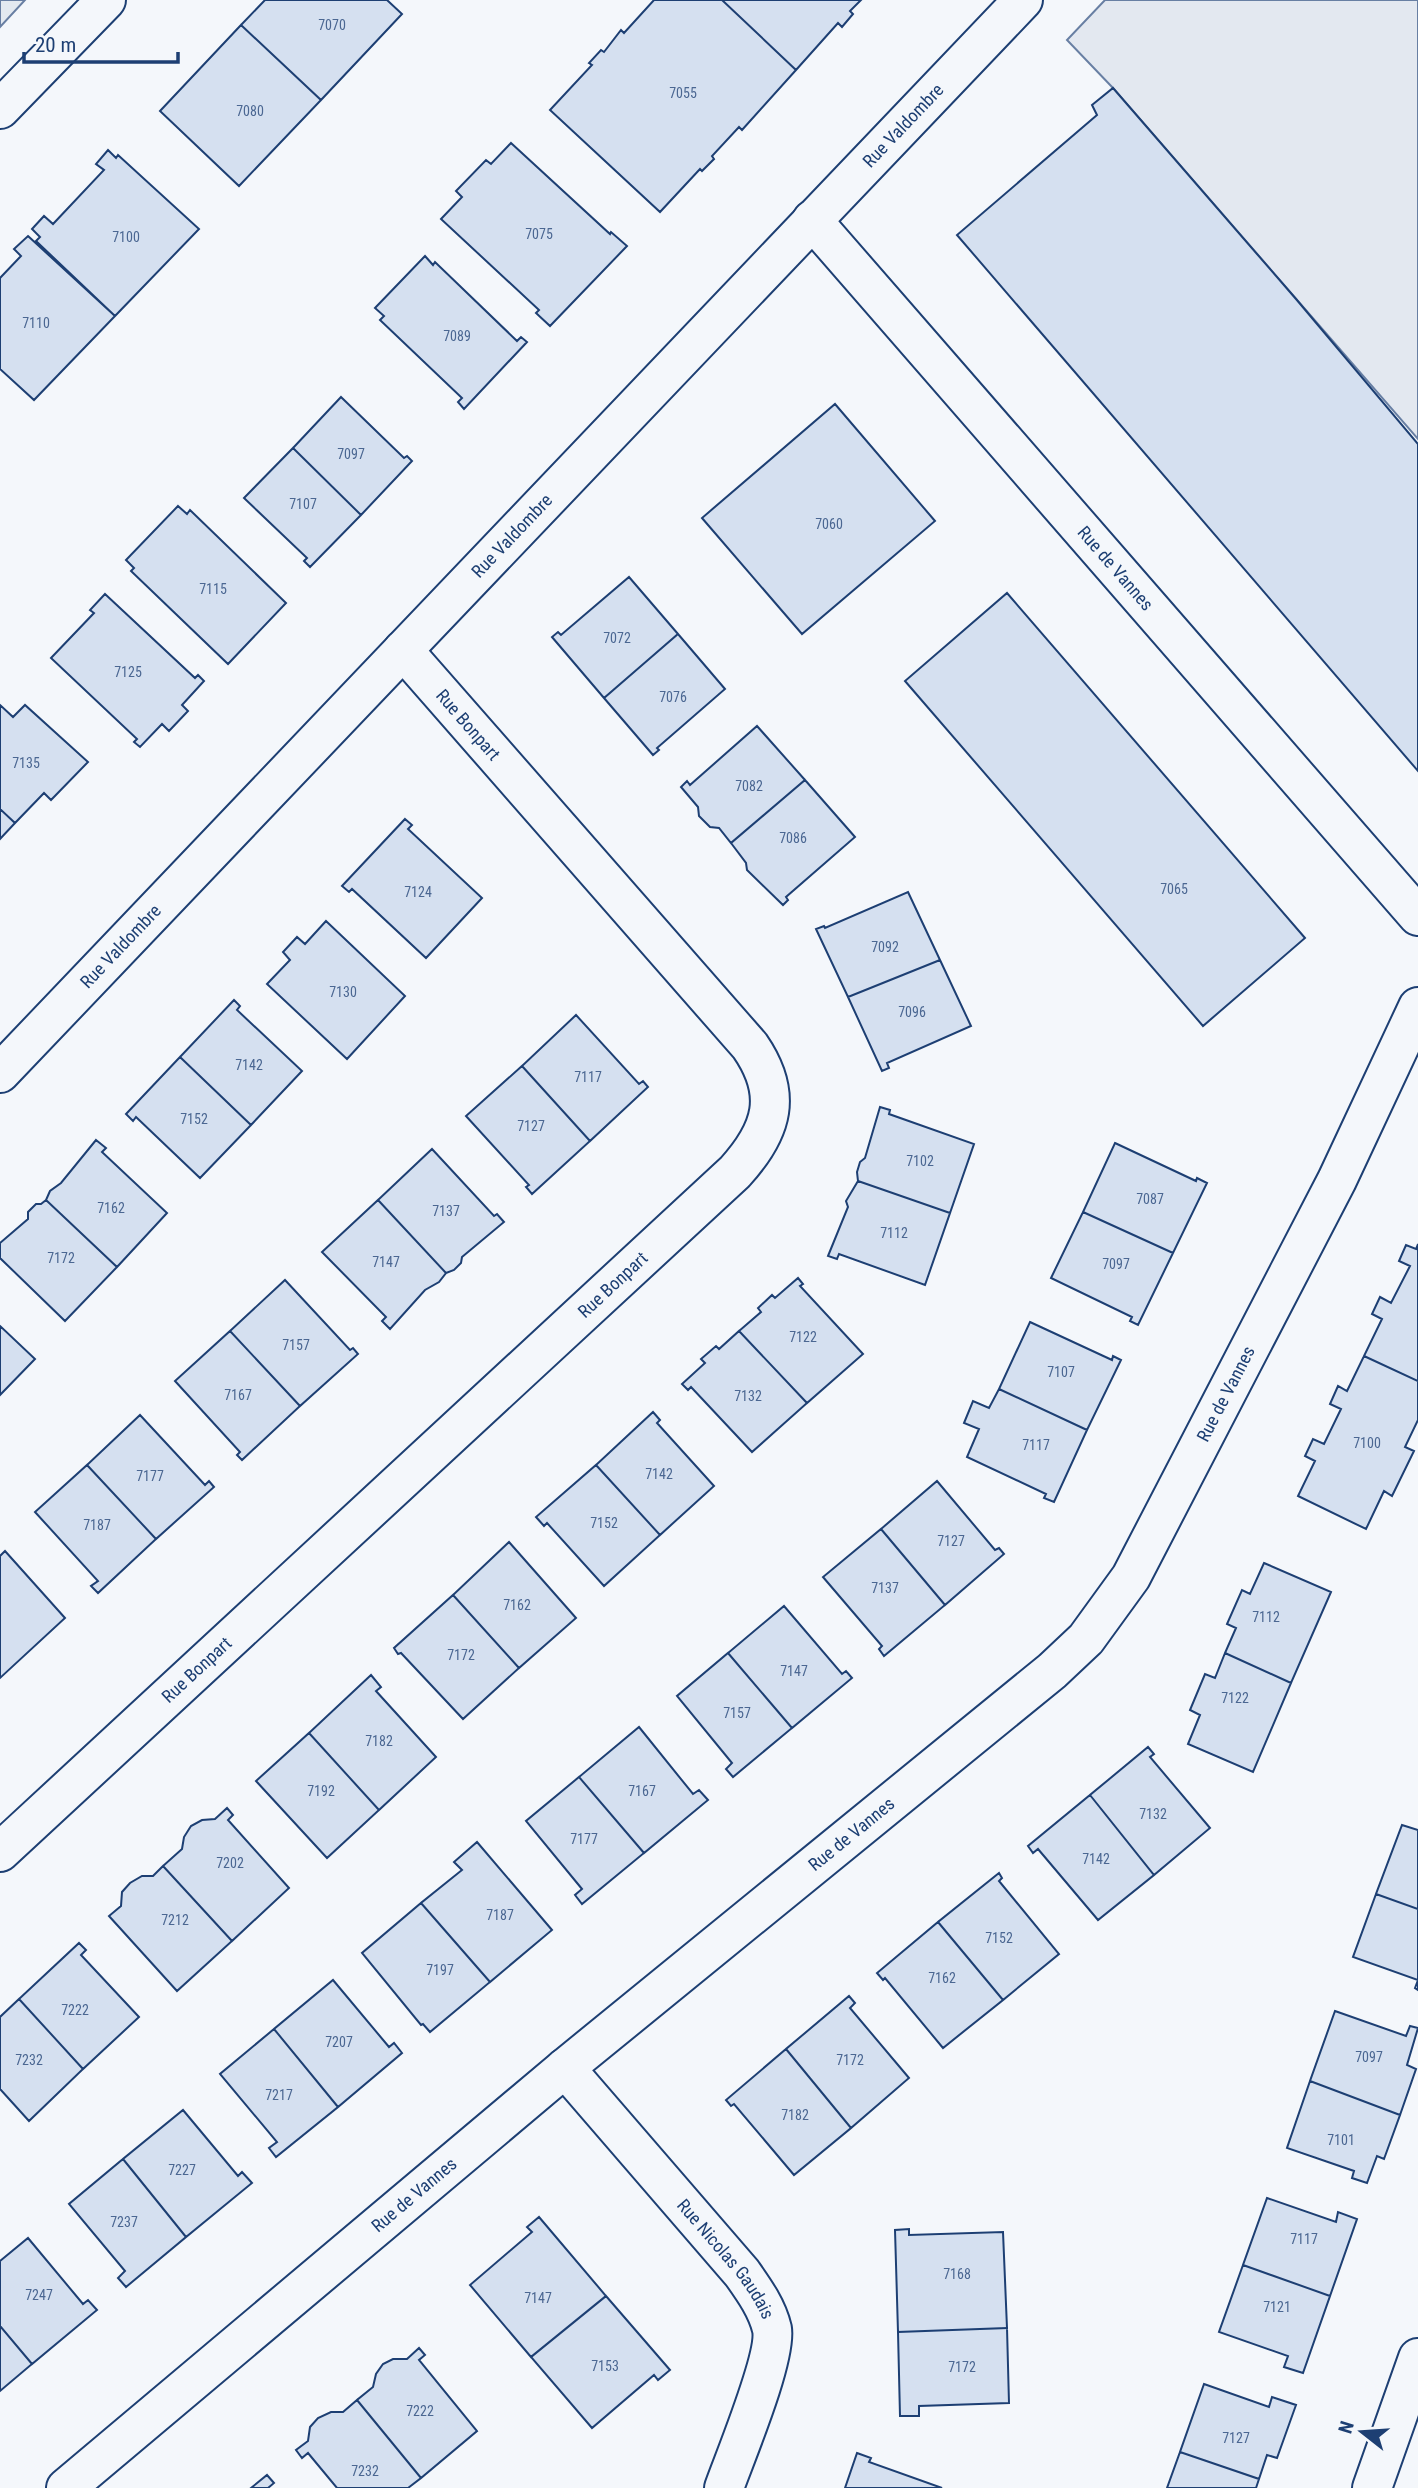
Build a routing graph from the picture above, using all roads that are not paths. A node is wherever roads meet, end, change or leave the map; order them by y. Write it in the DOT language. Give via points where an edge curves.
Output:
graph roads {
  1 [pos="106,0"];
  2 [pos="1023,0"];
  3 [pos="0,109"];
  4 [pos="812,220"];
  5 [pos="403,650"];
  6 [pos="1418,916"];
  7 [pos="1418,1007"];
  8 [pos="0,1073"];
  9 [pos="0,1853"];
  10 [pos="565,2068"];
  11 [pos="1418,2358"];
  12 [pos="66,2488"];
  13 [pos="724,2488"];
  14 [pos="1372,2488"];
  1 -- 3 [label="street"];
  2 -- 4 [label="street, Rue Valdombre"];
  4 -- 5 [label="street, Rue Valdombre"];
  4 -- 6 [label="street, Rue de Vannes"];
  5 -- 8 [label="street, Rue Valdombre"];
  5 -- 9 [label="street, Rue Bonpart" via="750,1046 769,1086 764,1132 735,1172"];
  7 -- 10 [label="street, Rue de Vannes" via="1337,1180 1131,1577 1086,1639"];
  10 -- 12 [label="street, Rue de Vannes"];
  10 -- 13 [label="street, Rue Nicolas Gaudais" via="742,2273 762,2303 772,2332 768,2365"];
  11 -- 14 [label="street"];
}
